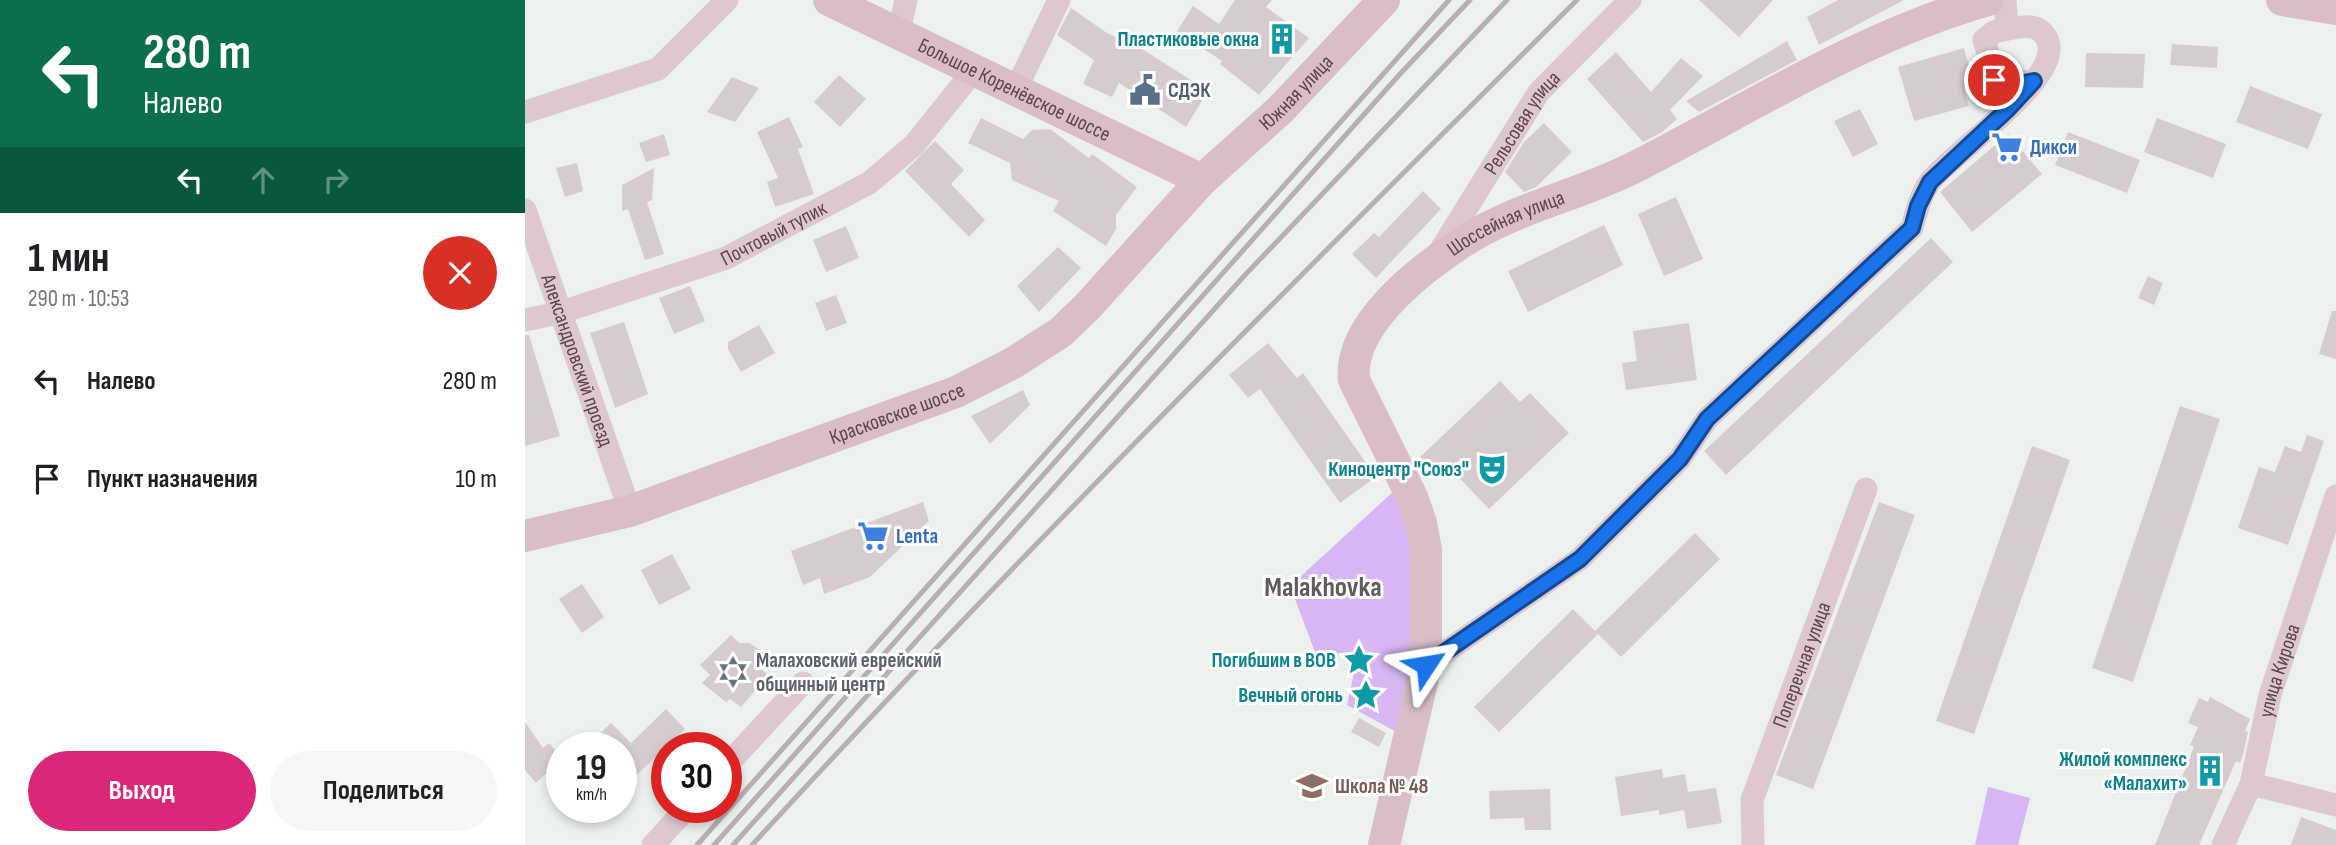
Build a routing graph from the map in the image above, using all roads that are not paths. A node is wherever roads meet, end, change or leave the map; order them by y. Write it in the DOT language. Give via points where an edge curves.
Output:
graph roads {
  1 [pos="727,0"];
  2 [pos="829,0"];
  3 [pos="906,0"];
  4 [pos="1059,0"];
  5 [pos="1384,0"];
  6 [pos="1630,0"];
  7 [pos="1988,0"];
  8 [pos="2005,0"];
  9 [pos="2282,0"];
  10 [pos="2336,9"];
  11 [pos="2007,29"];
  12 [pos="898,36"];
  13 [pos="975,69"];
  14 [pos="2034,81"];
  15 [pos="1016,89"];
  16 [pos="525,112"];
  17 [pos="1202,180"];
  18 [pos="525,210"];
  19 [pos="1433,262"];
  20 [pos="559,313"];
  21 [pos="525,320"];
  22 [pos="1866,489"];
  23 [pos="2336,496"];
  24 [pos="630,510"];
  25 [pos="525,536"];
  26 [pos="1426,665"];
  27 [pos="803,683"];
  28 [pos="742,749"];
  29 [pos="2251,784"];
  30 [pos="2336,805"];
  31 [pos="673,823"];
  32 [pos="653,845"];
  33 [pos="1384,845"];
  34 [pos="1753,845"];
  35 [pos="2224,845"];
  1 -- 16 [label="street" via="658,69"];
  2 -- 12 [label="main road, Большое Коренёвское шоссе"];
  3 -- 12 [label="street"];
  4 -- 15 [label="street"];
  5 -- 17 [label="main road, Южная улица" via="1280,110"];
  6 -- 19 [label="street, Рельсовая улица" via="1539,92"];
  7 -- 19 [label="main road, Шоссейная улица" via="1864,48 1638,166 1478,232"];
  8 -- 11 [label="street"];
  9 -- 10 [label="main road"];
  11 -- 14 [label="street" via="2031,26 2048,39 2049,56"];
  11 -- 14 [label="street" via="1984,40 1994,80 2004,87"];
  12 -- 13 [label="main road, Большое Коренёвское шоссе"];
  13 -- 15 [label="main road, Большое Коренёвское шоссе"];
  13 -- 20 [label="street, Почтовый тупик" via="914,145 869,183 726,258"];
  14 -- 26 [label="street" via="1930,182 1912,228 1707,419 1680,459 1580,559"];
  15 -- 17 [label="main road, Большое Коренёвское шоссе"];
  17 -- 24 [label="main road, Красковское шоссе" via="1061,332 1013,363 956,392"];
  18 -- 20 [label="street, Александровский проезд"];
  19 -- 26 [label="main road, Шоссейная улица" via="1364,333 1353,365 1362,397 1421,523 1426,550"];
  20 -- 21 [label="street, Почтовый тупик"];
  20 -- 24 [label="street, Александровский проезд"];
  22 -- 34 [label="street, Поперечная улица" via="1752,800"];
  23 -- 29 [label="street, улица Кирова" via="2270,695"];
  24 -- 25 [label="main road, Красковское шоссе"];
  26 -- 33 [label="main road, Шоссейная улица"];
  27 -- 28 [label="street"];
  29 -- 30 [label="street"];
  29 -- 35 [label="street, улица Кирова"];
  31 -- 32 [label="street"];
}
